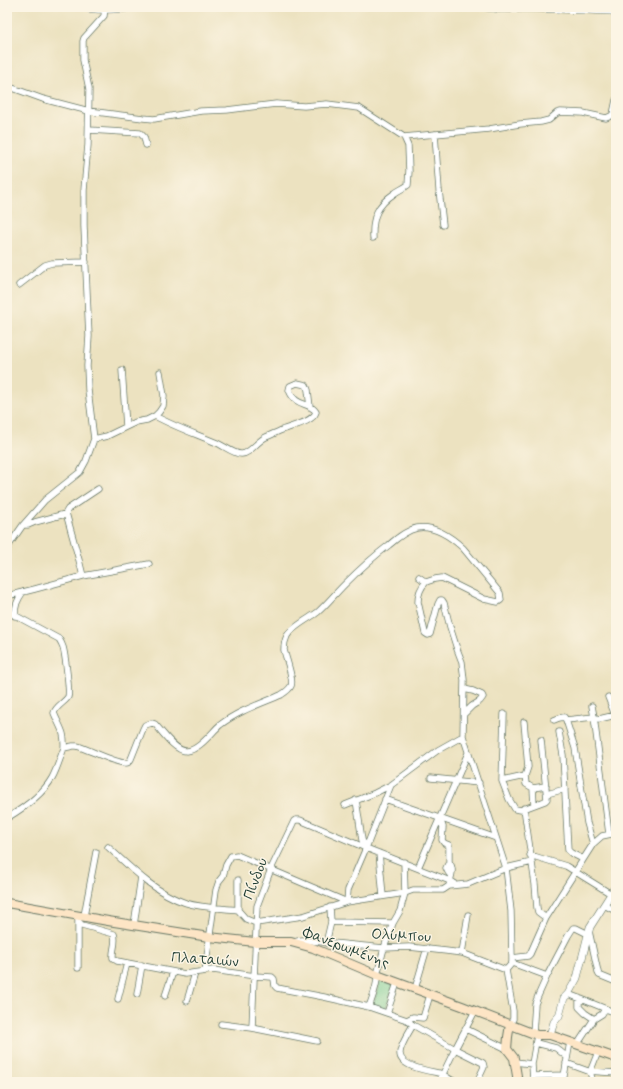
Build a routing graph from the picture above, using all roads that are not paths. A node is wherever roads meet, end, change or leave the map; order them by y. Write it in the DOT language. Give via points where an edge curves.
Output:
graph roads {
  1 [pos="82,7"];
  2 [pos="136,7"];
  3 [pos="485,7"];
  4 [pos="105,8"];
  5 [pos="116,8"];
  6 [pos="613,10"];
  7 [pos="7,86"];
  8 [pos="616,100"];
  9 [pos="89,111"];
  10 [pos="89,130"];
  11 [pos="435,134"];
  12 [pos="404,136"];
  13 [pos="146,145"];
  14 [pos="443,225"];
  15 [pos="373,238"];
  16 [pos="86,262"];
  17 [pos="19,285"];
  18 [pos="122,370"];
  19 [pos="160,372"];
  20 [pos="310,407"];
  21 [pos="155,416"];
  22 [pos="126,426"];
  23 [pos="94,439"];
  24 [pos="98,489"];
  25 [pos="66,513"];
  26 [pos="23,525"];
  27 [pos="7,548"];
  28 [pos="149,564"];
  29 [pos="83,576"];
  30 [pos="419,577"];
  31 [pos="426,582"];
  32 [pos="23,592"];
  33 [pos="7,596"];
  34 [pos="7,611"];
  35 [pos="15,616"];
  36 [pos="464,689"];
  37 [pos="608,697"];
  38 [pos="592,706"];
  39 [pos="464,714"];
  40 [pos="504,714"];
  41 [pos="615,715"];
  42 [pos="594,717"];
  43 [pos="554,720"];
  44 [pos="566,720"];
  45 [pos="524,722"];
  46 [pos="560,732"];
  47 [pos="463,736"];
  48 [pos="541,740"];
  49 [pos="64,748"];
  50 [pos="468,753"];
  51 [pos="525,776"];
  52 [pos="431,778"];
  53 [pos="456,781"];
  54 [pos="502,781"];
  55 [pos="479,783"];
  56 [pos="391,784"];
  57 [pos="546,786"];
  58 [pos="533,788"];
  59 [pos="565,789"];
  60 [pos="547,794"];
  61 [pos="385,799"];
  62 [pos="356,800"];
  63 [pos="345,805"];
  64 [pos="534,805"];
  65 [pos="524,808"];
  66 [pos="7,818"];
  67 [pos="440,819"];
  68 [pos="616,833"];
  69 [pos="609,834"];
  70 [pos="496,838"];
  71 [pos="592,844"];
  72 [pos="108,847"];
  73 [pos="366,848"];
  74 [pos="96,852"];
  75 [pos="379,854"];
  76 [pos="530,855"];
  77 [pos="583,859"];
  78 [pos="404,862"];
  79 [pos="532,862"];
  80 [pos="418,868"];
  81 [pos="506,868"];
  82 [pos="271,869"];
  83 [pos="575,872"];
  84 [pos="141,877"];
  85 [pos="238,880"];
  86 [pos="450,881"];
  87 [pos="616,886"];
  88 [pos="405,893"];
  89 [pos="383,896"];
  90 [pos="613,896"];
  91 [pos="347,902"];
  92 [pos="7,903"];
  93 [pos="604,905"];
  94 [pos="213,907"];
  95 [pos="330,907"];
  96 [pos="238,910"];
  97 [pos="616,911"];
  98 [pos="468,915"];
  99 [pos="79,918"];
  100 [pos="546,918"];
  101 [pos="331,922"];
  102 [pos="393,923"];
  103 [pos="256,924"];
  104 [pos="134,925"];
  105 [pos="589,932"];
  106 [pos="209,937"];
  107 [pos="255,942"];
  108 [pos="291,942"];
  109 [pos="326,943"];
  110 [pos="384,948"];
  111 [pos="427,948"];
  112 [pos="462,953"];
  113 [pos="512,961"];
  114 [pos="127,963"];
  115 [pos="142,965"];
  116 [pos="78,968"];
  117 [pos="506,970"];
  118 [pos="205,971"];
  119 [pos="173,972"];
  120 [pos="195,973"];
  121 [pos="376,975"];
  122 [pos="255,976"];
  123 [pos="547,976"];
  124 [pos="616,982"];
  125 [pos="398,983"];
  126 [pos="415,989"];
  127 [pos="137,994"];
  128 [pos="568,994"];
  129 [pos="430,995"];
  130 [pos="165,996"];
  131 [pos="579,998"];
  132 [pos="118,999"];
  133 [pos="187,1001"];
  134 [pos="368,1007"];
  135 [pos="605,1009"];
  136 [pos="475,1011"];
  137 [pos="387,1013"];
  138 [pos="616,1013"];
  139 [pos="594,1019"];
  140 [pos="408,1020"];
  141 [pos="221,1024"];
  142 [pos="510,1024"];
  143 [pos="412,1025"];
  144 [pos="252,1028"];
  145 [pos="466,1029"];
  146 [pos="535,1037"];
  147 [pos="554,1037"];
  148 [pos="317,1041"];
  149 [pos="573,1044"];
  150 [pos="556,1048"];
  151 [pos="455,1049"];
  152 [pos="507,1049"];
  153 [pos="598,1052"];
  154 [pos="616,1058"];
  155 [pos="567,1060"];
  156 [pos="515,1062"];
  157 [pos="532,1064"];
  158 [pos="590,1072"];
  159 [pos="616,1073"];
  160 [pos="443,1074"];
  161 [pos="564,1075"];
  162 [pos="533,1079"];
  163 [pos="439,1082"];
  164 [pos="453,1082"];
  165 [pos="458,1082"];
  166 [pos="477,1082"];
  167 [pos="518,1082"];
  168 [pos="563,1082"];
  169 [pos="593,1082"];
  1 -- 4 [label="street"];
  2 -- 5 [label="street"];
  3 -- 6 [label="street"];
  4 -- 5 [label="street"];
  4 -- 9 [label="street" via="104,16 83,41"];
  7 -- 9 [label="street"];
  8 -- 11 [label="street" via="613,114 606,118 583,112 561,112 541,122"];
  9 -- 10 [label="street"];
  9 -- 12 [label="street" via="154,119 201,111 276,104 327,104 359,108"];
  10 -- 13 [label="street" via="140,133 144,136"];
  10 -- 16 [label="street" via="84,190"];
  11 -- 12 [label="street"];
  11 -- 14 [label="street"];
  12 -- 15 [label="street" via="408,146 408,185 379,206"];
  16 -- 17 [label="street" via="45,265"];
  16 -- 23 [label="street" via="89,336 86,366"];
  18 -- 22 [label="street"];
  19 -- 21 [label="street" via="163,406"];
  20 -- 20 [label="street" via="293,398 290,386 297,383 306,384"];
  20 -- 21 [label="street" via="316,412 314,416 263,438 245,454 236,453"];
  21 -- 22 [label="street"];
  22 -- 23 [label="street" via="107,436"];
  23 -- 26 [label="street" via="80,472 45,500"];
  24 -- 25 [label="street"];
  25 -- 26 [label="street"];
  25 -- 29 [label="street"];
  26 -- 27 [label="street"];
  28 -- 29 [label="street"];
  29 -- 32 [label="street"];
  30 -- 31 [label="street"];
  31 -- 36 [label="street" via="421,587 418,597 426,633 430,634 439,601 442,600 462,662"];
  31 -- 49 [label="street" via="442,578 484,599 498,602 501,600 500,593 457,543 429,528 412,529 378,553 318,612 287,635 284,650 292,683 287,691 237,714 222,724 199,746 188,751 175,746 152,723 145,725 131,760 126,763 77,746"];
  32 -- 33 [label="street"];
  32 -- 35 [label="street" via="16,605"];
  34 -- 35 [label="street"];
  35 -- 49 [label="street" via="59,639 63,647 69,693 54,713 64,734"];
  36 -- 39 [label="street"];
  36 -- 39 [label="street" via="474,691 483,697"];
  37 -- 41 [label="street"];
  38 -- 42 [label="street"];
  39 -- 47 [label="street"];
  40 -- 54 [label="street"];
  41 -- 42 [label="street" via="599,719"];
  42 -- 44 [label="street"];
  42 -- 69 [label="street"];
  43 -- 44 [label="street" via="564,717"];
  44 -- 71 [label="street" via="575,748"];
  45 -- 51 [label="street" via="528,767"];
  46 -- 59 [label="street"];
  47 -- 50 [label="street"];
  47 -- 56 [label="street" via="438,750"];
  48 -- 57 [label="street"];
  49 -- 66 [label="street" via="53,777 45,788"];
  50 -- 53 [label="street"];
  50 -- 55 [label="street"];
  51 -- 54 [label="street"];
  51 -- 58 [label="street" via="526,784"];
  52 -- 53 [label="street"];
  53 -- 55 [label="street"];
  53 -- 67 [label="street"];
  54 -- 65 [label="street" via="514,808"];
  55 -- 70 [label="street"];
  56 -- 61 [label="street"];
  56 -- 62 [label="street"];
  57 -- 58 [label="street"];
  57 -- 60 [label="street"];
  58 -- 64 [label="street"];
  59 -- 60 [label="street"];
  59 -- 77 [label="street" via="568,850"];
  60 -- 64 [label="street" via="546,801"];
  61 -- 67 [label="street"];
  61 -- 73 [label="street"];
  62 -- 63 [label="street"];
  62 -- 73 [label="street" via="362,840"];
  64 -- 65 [label="street"];
  65 -- 76 [label="street"];
  67 -- 70 [label="street"];
  67 -- 80 [label="street"];
  67 -- 86 [label="street" via="443,827 442,840 449,845 449,862 453,871"];
  68 -- 69 [label="street"];
  69 -- 71 [label="street"];
  70 -- 81 [label="street"];
  71 -- 77 [label="street"];
  72 -- 84 [label="street"];
  73 -- 75 [label="street"];
  73 -- 82 [label="street, Πίνδου" via="300,820 294,821"];
  73 -- 91 [label="street" via="348,890"];
  74 -- 99 [label="street"];
  75 -- 78 [label="street"];
  75 -- 89 [label="street"];
  76 -- 79 [label="street"];
  76 -- 83 [label="street" via="566,866"];
  77 -- 83 [label="street"];
  78 -- 80 [label="street"];
  78 -- 88 [label="street"];
  79 -- 81 [label="street"];
  79 -- 100 [label="street" via="537,908"];
  80 -- 86 [label="street"];
  81 -- 86 [label="street" via="468,884"];
  81 -- 113 [label="street" via="511,912"];
  82 -- 91 [label="street"];
  82 -- 94 [label="street" via="231,856 219,881"];
  82 -- 103 [label="street, Πίνδου" via="257,906"];
  83 -- 90 [label="street"];
  83 -- 100 [label="street"];
  84 -- 94 [label="street" via="164,894 178,900"];
  84 -- 104 [label="street"];
  85 -- 96 [label="street"];
  86 -- 88 [label="street" via="443,890 413,890"];
  87 -- 90 [label="street"];
  88 -- 89 [label="street"];
  88 -- 102 [label="street" via="400,911"];
  89 -- 91 [label="street"];
  90 -- 93 [label="street"];
  91 -- 95 [label="street"];
  92 -- 99 [label="main road, Φανερωμένης"];
  93 -- 97 [label="street"];
  93 -- 105 [label="street"];
  94 -- 96 [label="street"];
  94 -- 106 [label="street"];
  95 -- 101 [label="street"];
  95 -- 103 [label="street" via="303,916"];
  96 -- 103 [label="street" via="246,919"];
  98 -- 112 [label="street"];
  99 -- 104 [label="main road, Φανερωμένης"];
  99 -- 114 [label="street" via="82,925 114,934 116,938 113,958"];
  99 -- 116 [label="street"];
  100 -- 113 [label="street" via="530,954"];
  101 -- 102 [label="street"];
  101 -- 109 [label="street"];
  102 -- 110 [label="street"];
  103 -- 107 [label="street, Πίνδου"];
  104 -- 106 [label="main road, Φανερωμένης"];
  105 -- 123 [label="street" via="573,928"];
  105 -- 124 [label="street" via="599,975"];
  105 -- 128 [label="street" via="576,978"];
  106 -- 107 [label="main road, Φανερωμένης"];
  106 -- 118 [label="street"];
  107 -- 108 [label="main road, Φανερωμένης"];
  107 -- 122 [label="street, Πίνδου"];
  108 -- 109 [label="street, Ολύμπου" via="302,940"];
  108 -- 121 [label="main road, Φανερωμένης" via="313,948"];
  109 -- 110 [label="street, Ολύμπου"];
  110 -- 111 [label="street, Ολύμπου"];
  110 -- 121 [label="street"];
  111 -- 112 [label="street, Ολύμπου"];
  111 -- 126 [label="street"];
  112 -- 117 [label="street, Ολύμπου"];
  113 -- 117 [label="street"];
  113 -- 123 [label="street"];
  114 -- 115 [label="street, Πλαταιών"];
  114 -- 132 [label="street"];
  115 -- 119 [label="street, Πλαταιών"];
  115 -- 127 [label="street"];
  117 -- 142 [label="street" via="513,1011"];
  118 -- 120 [label="street, Πλαταιών"];
  118 -- 122 [label="street, Πλαταιών"];
  119 -- 120 [label="street, Πλαταιών"];
  119 -- 130 [label="street"];
  120 -- 133 [label="street"];
  121 -- 125 [label="main road, Φανερωμένης"];
  121 -- 134 [label="street"];
  122 -- 134 [label="street, Πλαταιών" via="272,977 277,988"];
  122 -- 144 [label="street, Πίνδου"];
  123 -- 146 [label="street" via="535,1004"];
  125 -- 126 [label="main road, Φανερωμένης"];
  125 -- 137 [label="street"];
  126 -- 129 [label="main road, Φανερωμένης"];
  128 -- 131 [label="street"];
  128 -- 147 [label="street" via="554,1022"];
  129 -- 136 [label="main road, Φανερωμένης"];
  129 -- 140 [label="street" via="423,1018 413,1017"];
  131 -- 135 [label="street"];
  131 -- 139 [label="street" via="579,1007"];
  134 -- 137 [label="street"];
  135 -- 138 [label="street"];
  135 -- 139 [label="street"];
  136 -- 142 [label="main road, Φανερωμένης"];
  136 -- 145 [label="street"];
  137 -- 140 [label="street"];
  139 -- 149 [label="street"];
  140 -- 143 [label="street"];
  141 -- 144 [label="street"];
  142 -- 146 [label="main road, Φανερωμένης"];
  142 -- 152 [label="main road"];
  143 -- 151 [label="street"];
  143 -- 160 [label="street" via="401,1049 400,1058 415,1068"];
  144 -- 148 [label="street"];
  145 -- 151 [label="street"];
  145 -- 152 [label="street"];
  146 -- 147 [label="main road, Φανερωμένης"];
  146 -- 150 [label="street"];
  146 -- 157 [label="street"];
  147 -- 149 [label="main road, Φανερωμένης"];
  147 -- 150 [label="street"];
  149 -- 153 [label="main road, Φανερωμένης"];
  149 -- 155 [label="street"];
  150 -- 155 [label="street"];
  151 -- 160 [label="street"];
  151 -- 166 [label="street" via="483,1063 484,1067"];
  152 -- 156 [label="main road"];
  153 -- 154 [label="main road, Φανερωμένης"];
  153 -- 158 [label="street"];
  155 -- 158 [label="street"];
  155 -- 161 [label="street"];
  156 -- 157 [label="street"];
  156 -- 167 [label="main road"];
  157 -- 162 [label="street"];
  158 -- 159 [label="street"];
  158 -- 169 [label="street"];
  160 -- 163 [label="street"];
  160 -- 164 [label="street"];
  161 -- 162 [label="street"];
  161 -- 168 [label="street"];
  164 -- 165 [label="street"];
}
